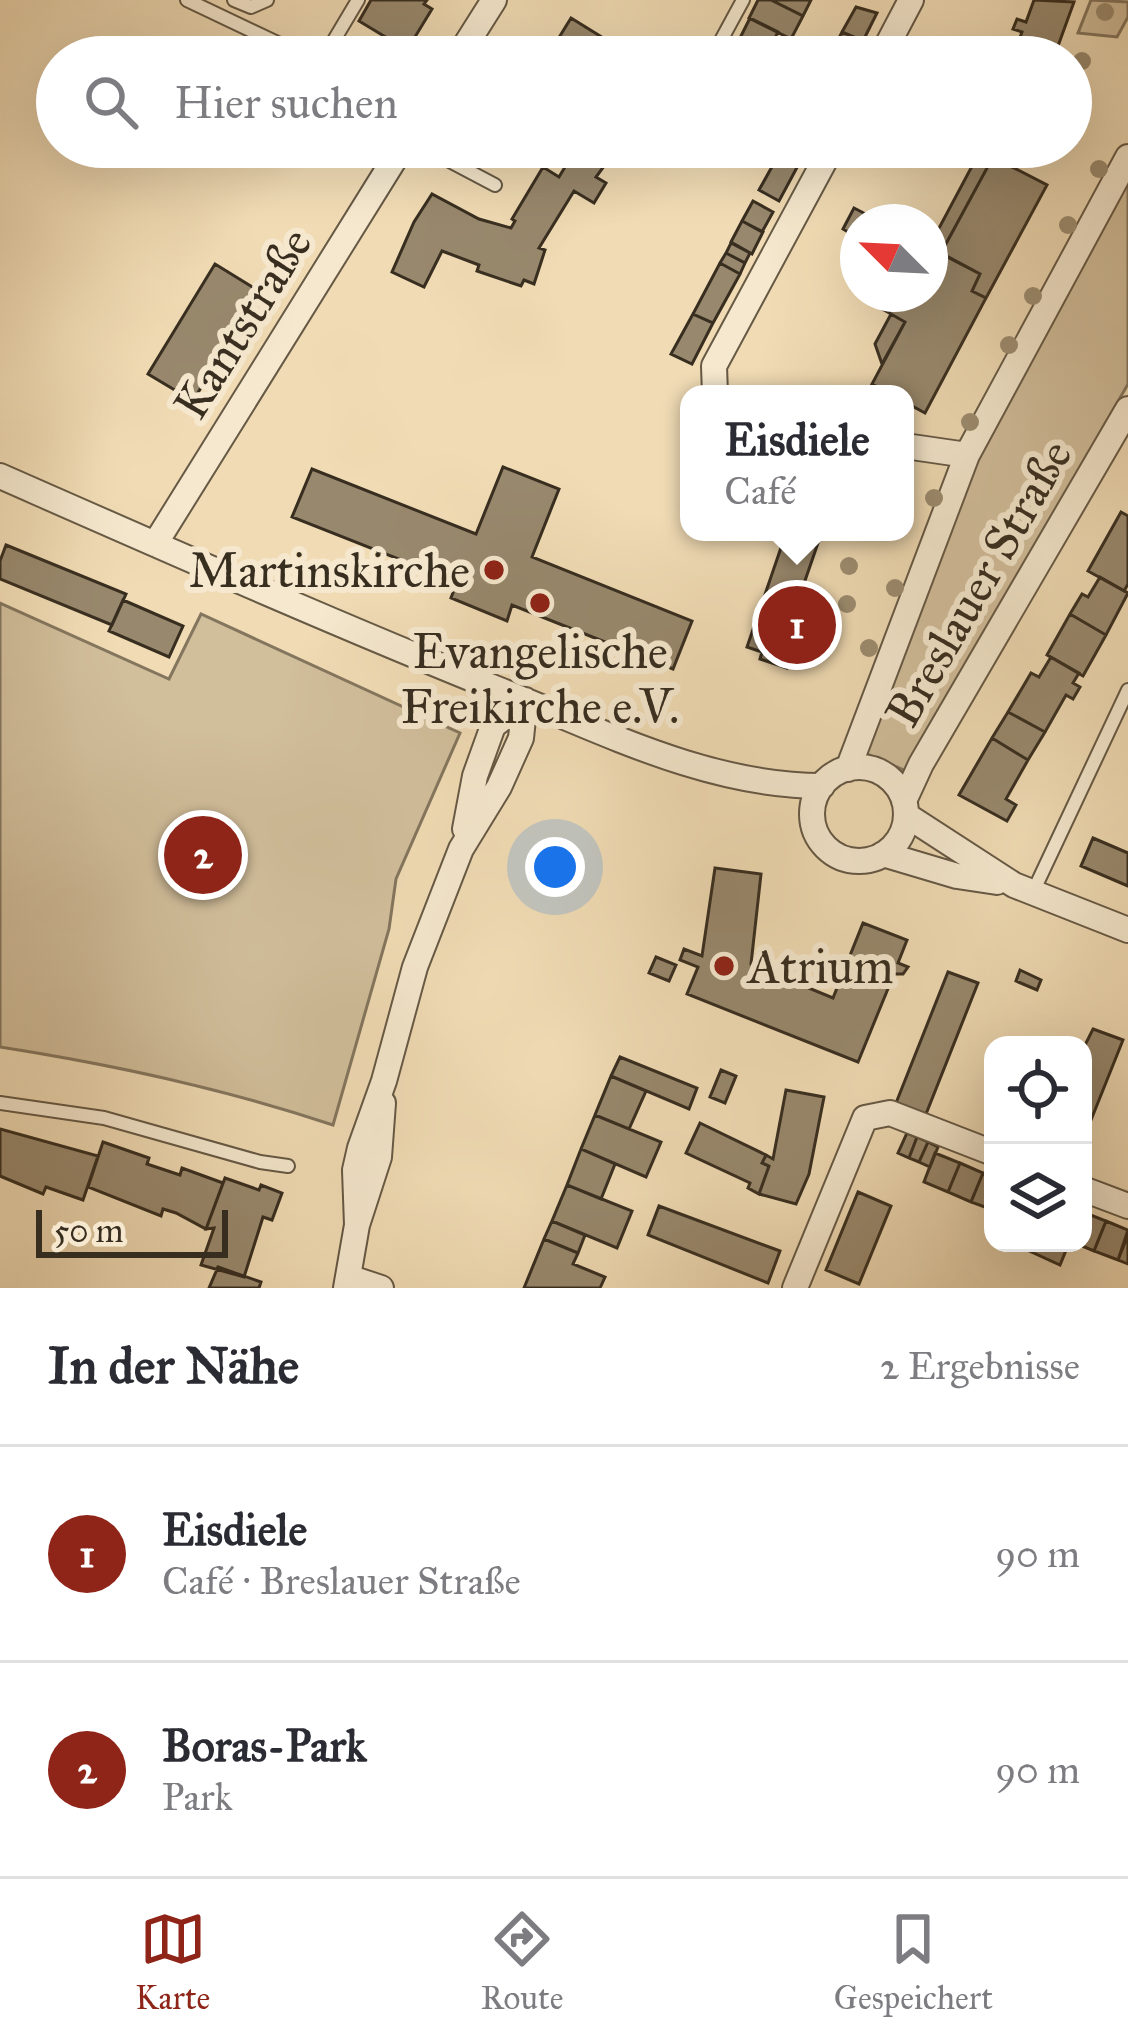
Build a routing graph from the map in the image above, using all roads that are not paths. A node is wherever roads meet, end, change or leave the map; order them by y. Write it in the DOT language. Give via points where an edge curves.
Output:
graph roads {
  1 [pos="187,0"];
  2 [pos="234,0"];
  3 [pos="267,0"];
  4 [pos="358,0"];
  5 [pos="494,0"];
  6 [pos="743,0"];
  7 [pos="911,0"];
  8 [pos="263,36"];
  9 [pos="337,36"];
  10 [pos="471,36"];
  11 [pos="723,36"];
  12 [pos="892,36"];
  13 [pos="1128,157"];
  14 [pos="389,168"];
  15 [pos="463,168"];
  16 [pos="821,168"];
  17 [pos="495,185"];
  18 [pos="715,385"];
  19 [pos="1128,410"];
  20 [pos="914,447"];
  21 [pos="967,455"];
  22 [pos="0,476"];
  23 [pos="155,544"];
  24 [pos="1128,690"];
  25 [pos="525,700"];
  26 [pos="848,769"];
  27 [pos="821,786"];
  28 [pos="905,808"];
  29 [pos="883,854"];
  30 [pos="1023,888"];
  31 [pos="1128,930"];
  32 [pos="0,1103"];
  33 [pos="984,1150"];
  34 [pos="289,1166"];
  35 [pos="1092,1193"];
  36 [pos="1128,1207"];
  37 [pos="347,1282"];
  38 [pos="381,1288"];
  39 [pos="795,1288"];
  1 -- 8 [label="lane"];
  2 -- 3 [label="lane" via="250,7"];
  4 -- 9 [label="lane"];
  5 -- 10 [label="street"];
  6 -- 11 [label="lane"];
  7 -- 12 [label="street"];
  13 -- 21 [label="street, Breslauer Straße"];
  14 -- 23 [label="street, Kantstraße"];
  15 -- 17 [label="lane"];
  16 -- 18 [label="street" via="714,367"];
  19 -- 28 [label="street, Breslauer Straße" via="922,764"];
  20 -- 21 [label="street"];
  21 -- 26 [label="street, Breslauer Straße"];
  22 -- 23 [label="street"];
  23 -- 25 [label="street"];
  24 -- 30 [label="lane"];
  25 -- 27 [label="street" via="708,772"];
  25 -- 37 [label="street" via="493,725 461,848 415,967 384,1082 379,1157"];
  26 -- 27 [label="street"];
  26 -- 28 [label="street" via="883,774"];
  27 -- 29 [label="street" via="812,819 826,848 853,861"];
  28 -- 29 [label="street" via="895,844"];
  28 -- 30 [label="street"];
  29 -- 30 [label="street"];
  30 -- 31 [label="street"];
  32 -- 34 [label="lane" via="104,1118"];
  33 -- 39 [label="street" via="890,1113 866,1118"];
  35 -- 36 [label="street"];
  37 -- 38 [label="street"];
}
